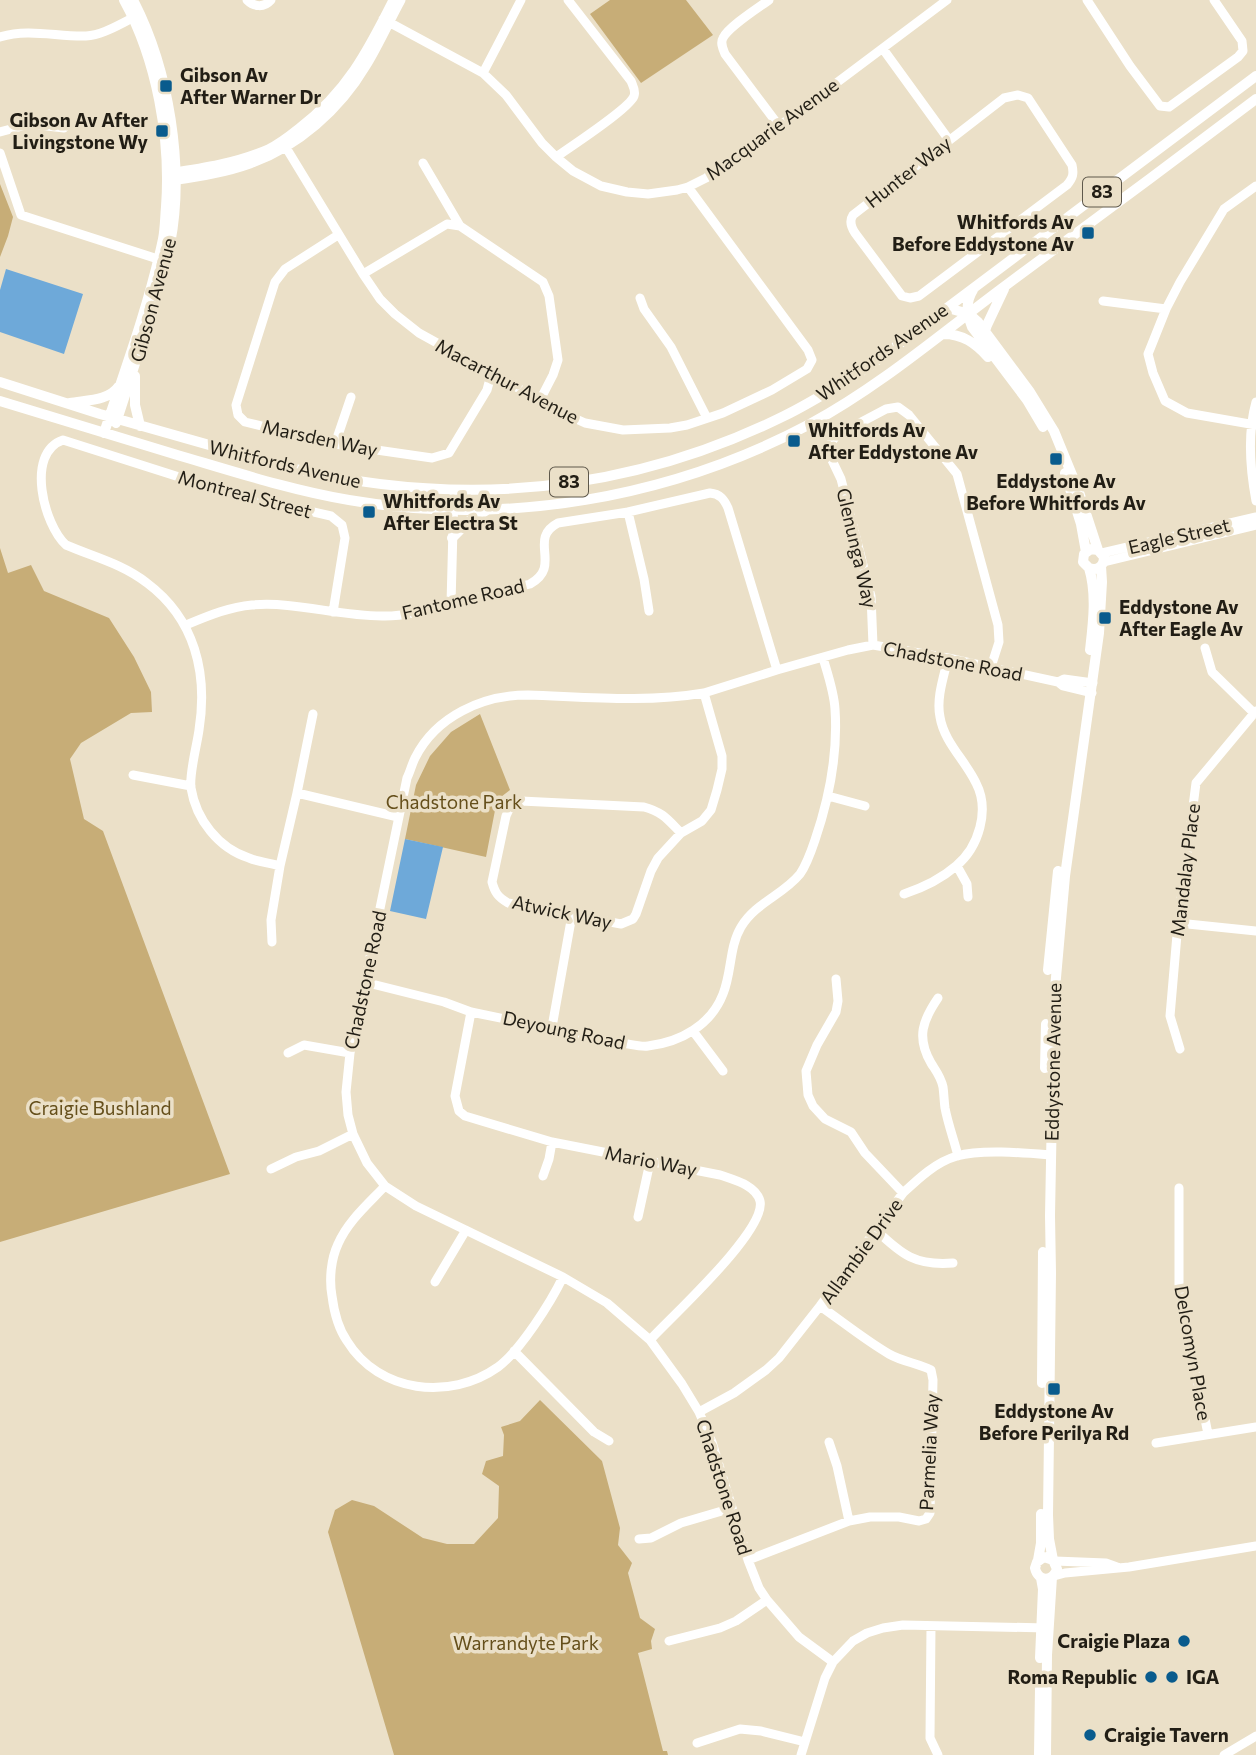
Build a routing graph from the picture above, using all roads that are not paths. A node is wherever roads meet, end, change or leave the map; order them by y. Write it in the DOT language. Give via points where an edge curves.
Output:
graph roads {
  1 [pos="124,0"];
  2 [pos="133,0"];
  3 [pos="247,0"];
  4 [pos="271,0"];
  5 [pos="393,0"];
  6 [pos="401,0"];
  7 [pos="521,0"];
  8 [pos="568,0"];
  9 [pos="769,0"];
  10 [pos="947,0"];
  11 [pos="1087,0"];
  12 [pos="1214,0"];
  13 [pos="136,17"];
  14 [pos="386,20"];
  15 [pos="0,37"];
  16 [pos="883,49"];
  17 [pos="483,73"];
  18 [pos="1256,76"];
  19 [pos="1256,99"];
  20 [pos="779,126"];
  21 [pos="64,128"];
  22 [pos="0,132"];
  23 [pos="949,140"];
  24 [pos="284,144"];
  25 [pos="0,153"];
  26 [pos="555,157"];
  27 [pos="423,163"];
  28 [pos="172,177"];
  29 [pos="1256,186"];
  30 [pos="688,187"];
  31 [pos="460,226"];
  32 [pos="338,235"];
  33 [pos="161,260"];
  34 [pos="363,274"];
  35 [pos="978,284"];
  36 [pos="1005,286"];
  37 [pos="640,298"];
  38 [pos="1103,301"];
  39 [pos="948,308"];
  40 [pos="1166,309"];
  41 [pos="968,314"];
  42 [pos="985,331"];
  43 [pos="943,334"];
  44 [pos="135,366"];
  45 [pos="491,375"];
  46 [pos="0,382"];
  47 [pos="120,384"];
  48 [pos="351,397"];
  49 [pos="1027,400"];
  50 [pos="0,401"];
  51 [pos="538,402"];
  52 [pos="1256,402"];
  53 [pos="67,404"];
  54 [pos="113,418"];
  55 [pos="706,418"];
  56 [pos="1254,425"];
  57 [pos="140,426"];
  58 [pos="108,435"];
  59 [pos="335,444"];
  60 [pos="454,490"];
  61 [pos="1256,501"];
  62 [pos="453,509"];
  63 [pos="490,509"];
  64 [pos="628,512"];
  65 [pos="1256,517"];
  66 [pos="1256,525"];
  67 [pos="452,538"];
  68 [pos="1086,552"];
  69 [pos="1101,558"];
  70 [pos="1088,569"];
  71 [pos="451,604"];
  72 [pos="649,611"];
  73 [pos="333,612"];
  74 [pos="186,625"];
  75 [pos="873,645"];
  76 [pos="1205,648"];
  77 [pos="823,658"];
  78 [pos="948,658"];
  79 [pos="991,667"];
  80 [pos="777,670"];
  81 [pos="1089,688"];
  82 [pos="704,693"];
  83 [pos="1255,712"];
  84 [pos="313,714"];
  85 [pos="132,775"];
  86 [pos="191,786"];
  87 [pos="297,793"];
  88 [pos="828,796"];
  89 [pos="864,806"];
  90 [pos="398,817"];
  91 [pos="681,833"];
  92 [pos="280,866"];
  93 [pos="957,866"];
  94 [pos="904,894"];
  95 [pos="968,897"];
  96 [pos="572,915"];
  97 [pos="1178,923"];
  98 [pos="1256,931"];
  99 [pos="272,942"];
  100 [pos="836,979"];
  101 [pos="364,982"];
  102 [pos="938,998"];
  103 [pos="471,1012"];
  104 [pos="552,1027"];
  105 [pos="693,1031"];
  106 [pos="1181,1049"];
  107 [pos="288,1053"];
  108 [pos="350,1053"];
  109 [pos="723,1071"];
  110 [pos="353,1134"];
  111 [pos="552,1142"];
  112 [pos="1048,1155"];
  113 [pos="958,1156"];
  114 [pos="650,1162"];
  115 [pos="271,1169"];
  116 [pos="542,1176"];
  117 [pos="385,1186"];
  118 [pos="1179,1188"];
  119 [pos="903,1193"];
  120 [pos="638,1217"];
  121 [pos="466,1230"];
  122 [pos="876,1230"];
  123 [pos="953,1263"];
  124 [pos="563,1277"];
  125 [pos="435,1282"];
  126 [pos="820,1306"];
  127 [pos="650,1340"];
  128 [pos="514,1351"];
  129 [pos="699,1412"];
  130 [pos="1256,1426"];
  131 [pos="1208,1434"];
  132 [pos="609,1441"];
  133 [pos="829,1442"];
  134 [pos="1156,1443"];
  135 [pos="732,1508"];
  136 [pos="849,1521"];
  137 [pos="639,1539"];
  138 [pos="1256,1546"];
  139 [pos="748,1560"];
  140 [pos="1038,1560"];
  141 [pos="1054,1561"];
  142 [pos="1118,1567"];
  143 [pos="1049,1577"];
  144 [pos="767,1601"];
  145 [pos="931,1626"];
  146 [pos="1044,1628"];
  147 [pos="669,1641"];
  148 [pos="833,1662"];
  149 [pos="1256,1736"];
  150 [pos="806,1742"];
  151 [pos="697,1743"];
  152 [pos="801,1755"];
  153 [pos="938,1755"];
  154 [pos="1039,1755"];
  155 [pos="1046,1755"];
  156 [pos="1224,1755"];
  1 -- 13 [label="main road, Gibson Avenue"];
  2 -- 13 [label="main road, Gibson Avenue"];
  3 -- 4 [label="street" via="258,6"];
  5 -- 14 [label="street"];
  6 -- 14 [label="street"];
  7 -- 17 [label="street"];
  8 -- 26 [label="street" via="631,81 634,95 614,116"];
  9 -- 20 [label="street" via="729,30 722,46"];
  10 -- 16 [label="street, Macquarie Avenue"];
  11 -- 12 [label="street" via="1160,106 1169,107 1243,51 1242,41"];
  13 -- 15 [label="street" via="96,35 30,32"];
  13 -- 28 [label="main road, Gibson Avenue"];
  14 -- 17 [label="street, Macquarie Avenue"];
  14 -- 24 [label="street" via="366,67 341,101 317,124"];
  16 -- 20 [label="street, Macquarie Avenue"];
  16 -- 23 [label="street"];
  17 -- 26 [label="street, Macquarie Avenue"];
  18 -- 35 [label="main road, Whitfords Avenue / 83"];
  19 -- 36 [label="main road, Whitfords Avenue / 83"];
  20 -- 30 [label="street, Macquarie Avenue"];
  21 -- 22 [label="street" via="30,124"];
  23 -- 23 [label="street, Hunter Way" via="851,219 851,227 902,296 919,296 1073,179 1072,165 1027,98 1018,95 1004,98"];
  24 -- 28 [label="street"];
  24 -- 32 [label="street, Macarthur Avenue"];
  25 -- 33 [label="street" via="21,215"];
  26 -- 30 [label="street, Macquarie Avenue" via="601,186 627,192 648,194"];
  27 -- 31 [label="street"];
  28 -- 33 [label="main road, Gibson Avenue"];
  29 -- 40 [label="street" via="1224,209"];
  30 -- 55 [label="street, Macarthur Avenue" via="812,360 807,369 772,390"];
  31 -- 34 [label="street" via="447,224"];
  31 -- 51 [label="street" via="543,282 558,360"];
  32 -- 34 [label="street, Macarthur Avenue"];
  32 -- 59 [label="street, Marsden Way" via="285,269 275,282 236,405 245,422"];
  33 -- 44 [label="main road, Gibson Avenue"];
  33 -- 47 [label="main road, Gibson Avenue"];
  34 -- 45 [label="street, Macarthur Avenue" via="403,321"];
  35 -- 39 [label="main road, Whitfords Avenue / 83"];
  35 -- 41 [label="main road" via="970,293"];
  36 -- 41 [label="main road, Whitfords Avenue / 83"];
  36 -- 42 [label="main road"];
  37 -- 55 [label="street" via="671,347"];
  38 -- 40 [label="street"];
  39 -- 41 [label="main road"];
  39 -- 60 [label="main road, Whitfords Avenue / 83" via="833,388 717,445 596,479 528,488"];
  40 -- 56 [label="street" via="1148,354 1165,401 1187,413"];
  41 -- 42 [label="main road, Eddystone Avenue"];
  41 -- 43 [label="main road, Whitfords Avenue / 83"];
  41 -- 49 [label="main road" via="972,327"];
  42 -- 69 [label="main road, Eddystone Avenue" via="1054,431"];
  43 -- 49 [label="main road" via="956,334 975,345"];
  43 -- 63 [label="main road, Whitfords Avenue / 83" via="810,424 705,470 594,498"];
  44 -- 54 [label="main road, Gibson Avenue"];
  44 -- 57 [label="main road"];
  45 -- 51 [label="street, Macarthur Avenue"];
  45 -- 59 [label="street, Marsden Way" via="487,390 449,453 432,458"];
  46 -- 53 [label="main road, Whitfords Avenue / 83"];
  47 -- 53 [label="main road" via="103,398"];
  47 -- 54 [label="main road, Gibson Avenue"];
  48 -- 59 [label="street"];
  49 -- 68 [label="main road" via="1062,466"];
  50 -- 58 [label="main road, Whitfords Avenue / 83"];
  51 -- 55 [label="street, Macarthur Avenue" via="585,423 623,430 670,428"];
  52 -- 56 [label="street"];
  53 -- 54 [label="main road, Whitfords Avenue / 83"];
  54 -- 57 [label="main road, Whitfords Avenue / 83"];
  54 -- 58 [label="main road, Gibson Avenue"];
  56 -- 61 [label="street" via="1251,472"];
  57 -- 60 [label="main road, Whitfords Avenue / 83" via="316,474"];
  58 -- 62 [label="main road, Whitfords Avenue / 83" via="307,492 362,502"];
  60 -- 62 [label="street"];
  62 -- 63 [label="main road, Whitfords Avenue / 83"];
  62 -- 67 [label="street"];
  63 -- 67 [label="main road"];
  64 -- 71 [label="street, Fantome Road" via="558,523 545,537 545,566 539,579"];
  64 -- 72 [label="street"];
  64 -- 80 [label="street, Fantome Road" via="710,493 725,500"];
  65 -- 69 [label="street, Eagle Street"];
  66 -- 69 [label="street, Eagle Street"];
  67 -- 71 [label="street"];
  68 -- 69 [label="main road" via="1093,548"];
  68 -- 70 [label="main road" via="1083,561"];
  69 -- 70 [label="main road" via="1095,569"];
  69 -- 81 [label="main road, Eddystone Avenue" via="1100,623"];
  70 -- 81 [label="main road, Eddystone Avenue" via="1094,595"];
  71 -- 73 [label="street, Fantome Road" via="404,615"];
  73 -- 74 [label="street, Fantome Road" via="254,604"];
  73 -- 74 [label="street, Montreal Street" via="345,538 342,525 331,516 223,491 63,440 55,443 40,473 43,497 60,540 122,566 147,582"];
  74 -- 86 [label="street" via="198,660 203,697"];
  75 -- 77 [label="street, Chadstone Road"];
  75 -- 78 [label="street, Chadstone Road"];
  75 -- 79 [label="street, Glenunga Way" via="871,596 830,444 836,435 898,407 957,474 998,625 999,642"];
  76 -- 83 [label="street" via="1212,672"];
  77 -- 80 [label="street, Chadstone Road"];
  77 -- 88 [label="street, Deyoung Road" via="835,710"];
  78 -- 79 [label="street, Chadstone Road"];
  78 -- 93 [label="street" via="939,715 982,801 979,830"];
  79 -- 81 [label="street, Chadstone Road"];
  80 -- 82 [label="street, Chadstone Road"];
  81 -- 112 [label="main road, Eddystone Avenue" via="1057,953"];
  82 -- 90 [label="street, Chadstone Road" via="640,700 511,695 479,702 426,740 407,778"];
  82 -- 91 [label="street, Atwick Way" via="722,769 711,810"];
  83 -- 97 [label="street, Mandalay Place" via="1196,783"];
  84 -- 87 [label="street"];
  85 -- 86 [label="street"];
  86 -- 92 [label="street" via="204,823 216,838 247,858"];
  87 -- 90 [label="street"];
  87 -- 92 [label="street"];
  88 -- 89 [label="street"];
  88 -- 105 [label="street, Deyoung Road" via="808,860 786,887 750,913 733,944 723,993 712,1013"];
  90 -- 101 [label="street, Chadstone Road"];
  91 -- 96 [label="street, Atwick Way" via="658,858 633,919 621,924"];
  91 -- 96 [label="street, Atwick Way" via="663,814 644,807 514,804 506,816 492,882 495,892 508,903"];
  92 -- 99 [label="street"];
  93 -- 94 [label="street"];
  93 -- 95 [label="street"];
  96 -- 104 [label="street"];
  97 -- 98 [label="street"];
  97 -- 106 [label="street, Mandalay Place" via="1171,1016"];
  100 -- 119 [label="street" via="836,1012 806,1071 808,1095 825,1119 851,1132"];
  101 -- 103 [label="street, Deyoung Road"];
  101 -- 108 [label="street, Chadstone Road"];
  102 -- 113 [label="street" via="926,1016 923,1041 942,1084"];
  103 -- 104 [label="street, Deyoung Road"];
  103 -- 111 [label="street, Mario Way" via="455,1096 459,1111"];
  104 -- 105 [label="street, Deyoung Road" via="646,1046"];
  105 -- 109 [label="street"];
  107 -- 108 [label="street" via="304,1045"];
  108 -- 110 [label="street, Chadstone Road" via="346,1092"];
  110 -- 115 [label="street"];
  110 -- 117 [label="street, Chadstone Road"];
  111 -- 114 [label="street, Mario Way"];
  111 -- 116 [label="street"];
  112 -- 113 [label="street, Allambie Drive"];
  112 -- 140 [label="main road, Eddystone Avenue"];
  112 -- 141 [label="main road, Eddystone Avenue" via="1048,1515"];
  113 -- 119 [label="street, Allambie Drive" via="939,1164"];
  114 -- 120 [label="street"];
  114 -- 127 [label="street, Mario Way" via="737,1181 757,1195 760,1214 697,1294"];
  117 -- 121 [label="street, Chadstone Road"];
  117 -- 128 [label="street" via="352,1220 332,1266 334,1314 347,1341 385,1377 435,1388 481,1376"];
  118 -- 131 [label="street, Delcomyn Place" via="1179,1290"];
  119 -- 122 [label="street, Allambie Drive"];
  121 -- 124 [label="street, Chadstone Road"];
  121 -- 125 [label="street"];
  122 -- 123 [label="street" via="913,1258"];
  122 -- 126 [label="street, Allambie Drive"];
  124 -- 127 [label="street, Chadstone Road" via="607,1303"];
  124 -- 128 [label="street" via="553,1299"];
  126 -- 129 [label="street, Allambie Drive" via="766,1370"];
  126 -- 136 [label="street, Parmelia Way" via="890,1355 931,1370 933,1380 930,1513 919,1521 870,1517"];
  127 -- 129 [label="street, Chadstone Road"];
  128 -- 132 [label="street" via="594,1432"];
  129 -- 135 [label="street, Chadstone Road"];
  130 -- 131 [label="street"];
  131 -- 134 [label="street"];
  133 -- 136 [label="street"];
  135 -- 137 [label="street"];
  135 -- 139 [label="street, Chadstone Road"];
  136 -- 139 [label="street, Parmelia Way"];
  138 -- 142 [label="street"];
  139 -- 144 [label="street, Chadstone Road"];
  140 -- 141 [label="main road" via="1047,1557"];
  140 -- 143 [label="main road" via="1036,1573"];
  141 -- 142 [label="street"];
  141 -- 143 [label="main road" via="1057,1569"];
  142 -- 143 [label="street"];
  143 -- 146 [label="main road"];
  144 -- 147 [label="street" via="720,1628"];
  144 -- 148 [label="street, Chadstone Road" via="799,1637"];
  145 -- 146 [label="street"];
  145 -- 148 [label="street" via="903,1625 867,1633"];
  145 -- 153 [label="street" via="930,1738"];
  146 -- 154 [label="main road"];
  146 -- 155 [label="main road"];
  148 -- 150 [label="street"];
  149 -- 156 [label="street"];
  150 -- 151 [label="street" via="740,1729"];
  150 -- 152 [label="street"];
}
